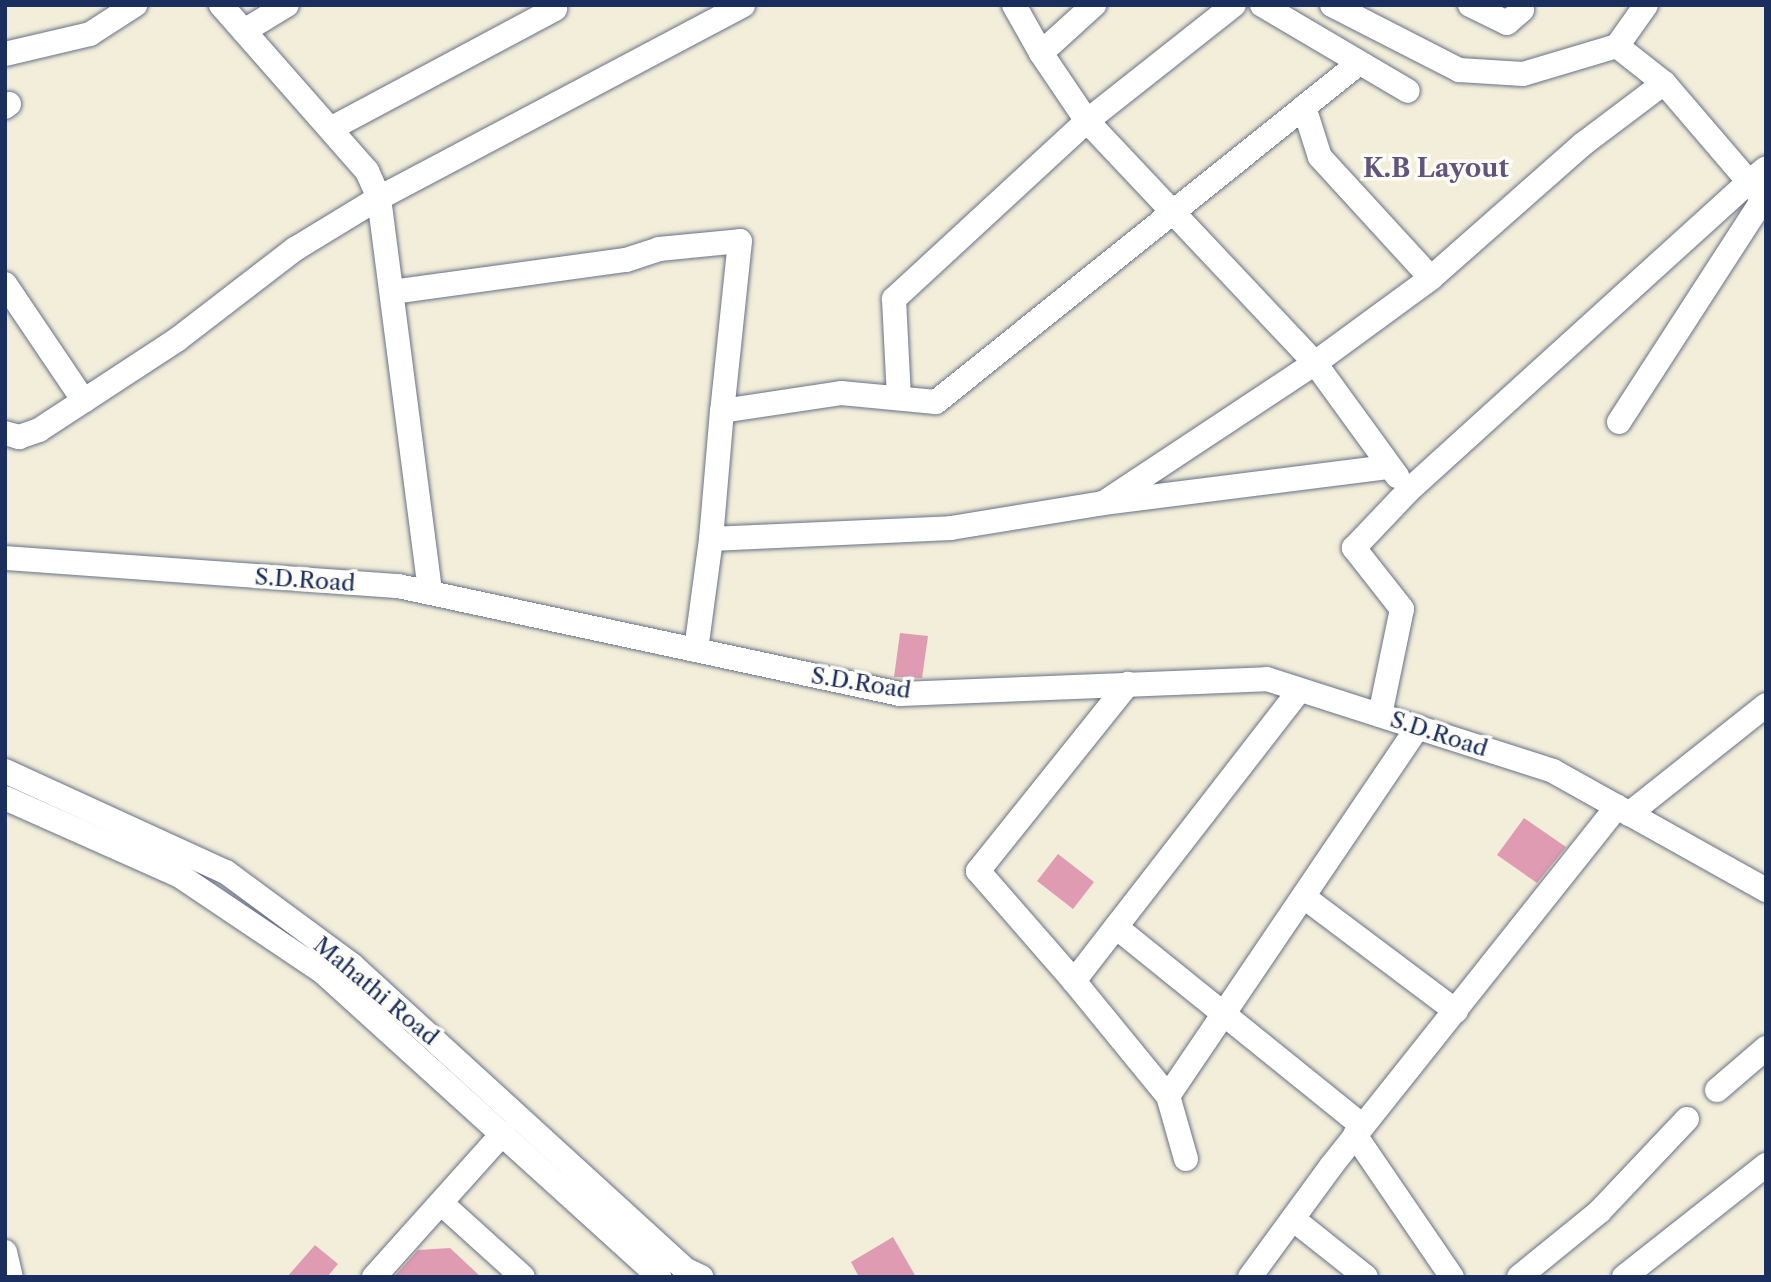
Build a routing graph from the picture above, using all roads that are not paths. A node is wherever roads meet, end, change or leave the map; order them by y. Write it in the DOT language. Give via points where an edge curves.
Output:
graph roads {
  1 [pos="135,5"];
  2 [pos="221,5"];
  3 [pos="287,5"];
  4 [pos="743,5"];
  5 [pos="1014,5"];
  6 [pos="1094,5"];
  7 [pos="1234,5"];
  8 [pos="1262,5"];
  9 [pos="1332,5"];
  10 [pos="1469,5"];
  11 [pos="1646,5"];
  12 [pos="1524,7"];
  13 [pos="555,9"];
  14 [pos="244,31"];
  15 [pos="1617,46"];
  16 [pos="1041,53"];
  17 [pos="5,54"];
  18 [pos="1359,63"];
  19 [pos="1664,83"];
  20 [pos="1408,91"];
  21 [pos="1304,107"];
  22 [pos="1087,121"];
  23 [pos="332,128"];
  24 [pos="1757,175"];
  25 [pos="379,198"];
  26 [pos="1173,212"];
  27 [pos="1431,278"];
  28 [pos="5,284"];
  29 [pos="392,292"];
  30 [pos="1315,363"];
  31 [pos="900,398"];
  32 [pos="84,401"];
  33 [pos="722,411"];
  34 [pos="1619,422"];
  35 [pos="5,433"];
  36 [pos="1388,467"];
  37 [pos="1409,490"];
  38 [pos="1103,503"];
  39 [pos="710,539"];
  40 [pos="5,558"];
  41 [pos="430,593"];
  42 [pos="696,650"];
  43 [pos="1128,684"];
  44 [pos="1300,690"];
  45 [pos="1766,705"];
  46 [pos="1380,715"];
  47 [pos="1418,727"];
  48 [pos="5,771"];
  49 [pos="5,798"];
  50 [pos="1623,810"];
  51 [pos="1766,890"];
  52 [pos="1304,897"];
  53 [pos="1116,927"];
  54 [pos="345,974"];
  55 [pos="1074,981"];
  56 [pos="1456,1011"];
  57 [pos="1224,1014"];
  58 [pos="1766,1048"];
  59 [pos="1717,1090"];
  60 [pos="1168,1096"];
  61 [pos="1687,1119"];
  62 [pos="1359,1130"];
  63 [pos="503,1133"];
  64 [pos="1185,1159"];
  65 [pos="1766,1166"];
  66 [pos="441,1203"];
  67 [pos="1293,1219"];
  68 [pos="5,1252"];
  69 [pos="11,1277"];
  70 [pos="374,1277"];
  71 [pos="523,1277"];
  72 [pos="659,1277"];
  73 [pos="701,1277"];
  74 [pos="1250,1277"];
  75 [pos="1366,1277"];
  76 [pos="1452,1277"];
  77 [pos="1519,1277"];
  78 [pos="1624,1277"];
  1 -- 17 [label="street" via="90,34"];
  2 -- 14 [label="street"];
  3 -- 14 [label="street"];
  4 -- 25 [label="street"];
  5 -- 16 [label="street"];
  6 -- 16 [label="street"];
  7 -- 22 [label="street"];
  8 -- 18 [label="street"];
  9 -- 15 [label="street" via="1458,70 1523,74"];
  10 -- 12 [label="street" via="1507,23"];
  11 -- 15 [label="street"];
  13 -- 23 [label="street"];
  14 -- 23 [label="street"];
  15 -- 19 [label="street"];
  16 -- 22 [label="street"];
  18 -- 20 [label="street"];
  18 -- 21 [label="street"];
  19 -- 24 [label="street"];
  19 -- 27 [label="street" via="1583,144"];
  21 -- 26 [label="street"];
  21 -- 27 [label="street" via="1320,156"];
  22 -- 26 [label="street"];
  22 -- 31 [label="street" via="894,299"];
  23 -- 25 [label="street" via="367,171"];
  24 -- 34 [label="street" via="1763,199"];
  24 -- 37 [label="street"];
  25 -- 29 [label="street"];
  25 -- 32 [label="street" via="295,249 178,339"];
  26 -- 30 [label="street"];
  26 -- 31 [label="street" via="936,401"];
  27 -- 30 [label="street"];
  28 -- 32 [label="street"];
  29 -- 33 [label="street" via="626,260 659,249 740,241"];
  29 -- 41 [label="street"];
  30 -- 36 [label="street"];
  30 -- 38 [label="street"];
  31 -- 33 [label="street" via="841,393"];
  32 -- 35 [label="street" via="39,430 19,437"];
  33 -- 39 [label="street"];
  36 -- 37 [label="street"];
  36 -- 38 [label="street"];
  37 -- 46 [label="street" via="1354,548 1402,609"];
  38 -- 39 [label="street" via="951,528"];
  39 -- 42 [label="street"];
  40 -- 41 [label="street, S.D.Road" via="398,586"];
  41 -- 42 [label="street, S.D.Road"];
  42 -- 43 [label="street, S.D.Road" via="900,694"];
  43 -- 44 [label="street, S.D.Road" via="1268,679"];
  43 -- 55 [label="street" via="978,872"];
  44 -- 46 [label="street, S.D.Road"];
  44 -- 53 [label="street"];
  45 -- 50 [label="street"];
  46 -- 47 [label="street, S.D.Road"];
  47 -- 50 [label="street, S.D.Road" via="1553,771"];
  47 -- 52 [label="street"];
  48 -- 54 [label="street, Mahathi Road" via="226,872"];
  49 -- 54 [label="street, Mahathi Road" via="180,876"];
  50 -- 51 [label="street, S.D.Road"];
  50 -- 56 [label="street"];
  52 -- 56 [label="street"];
  52 -- 57 [label="street"];
  53 -- 55 [label="street"];
  53 -- 57 [label="street"];
  54 -- 63 [label="street, Mahathi Road"];
  54 -- 73 [label="street, Mahathi Road" via="686,1270"];
  55 -- 60 [label="street"];
  56 -- 62 [label="street"];
  57 -- 60 [label="street"];
  57 -- 62 [label="street"];
  58 -- 59 [label="street"];
  60 -- 64 [label="street"];
  61 -- 77 [label="street" via="1599,1212"];
  62 -- 67 [label="street"];
  62 -- 76 [label="street"];
  63 -- 66 [label="street"];
  63 -- 72 [label="street, Mahathi Road"];
  65 -- 78 [label="street"];
  66 -- 70 [label="street"];
  66 -- 71 [label="street"];
  67 -- 74 [label="street"];
  67 -- 75 [label="street"];
  68 -- 69 [label="street"];
}
